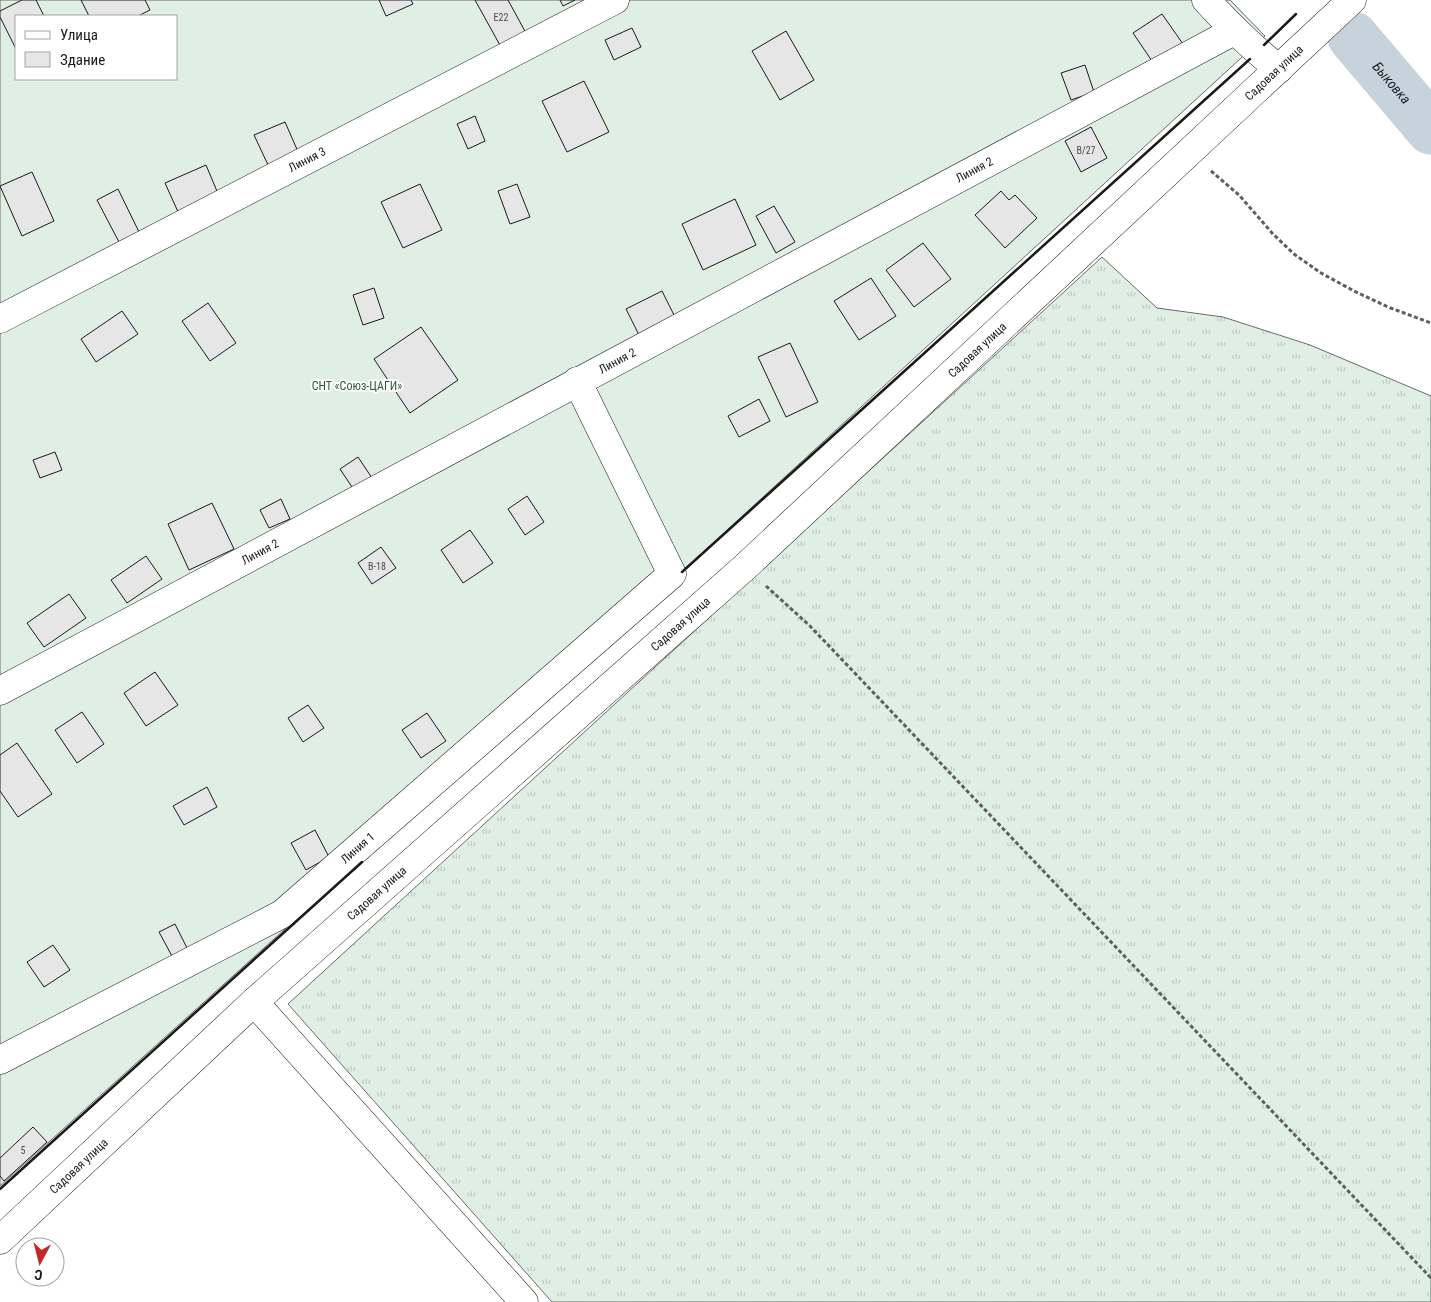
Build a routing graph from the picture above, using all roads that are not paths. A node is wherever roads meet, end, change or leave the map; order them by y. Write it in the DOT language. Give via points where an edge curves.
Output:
graph roads {
  1 [pos="615,0"];
  2 [pos="1206,0"];
  3 [pos="1352,0"];
  4 [pos="1234,30"];
  5 [pos="1279,69"];
  6 [pos="0,319"];
  7 [pos="577,381"];
  8 [pos="0,691"];
  9 [pos="254,1002"];
  10 [pos="0,1060"];
  11 [pos="3,1229"];
  12 [pos="524,1302"];
  1 -- 6 [label="street, Линия 3"];
  2 -- 4 [label="street"];
  3 -- 5 [label="street, Садовая улица"];
  4 -- 5 [label="street"];
  4 -- 7 [label="street, Линия 2"];
  5 -- 9 [label="street, Садовая улица" via="745,567"];
  7 -- 8 [label="street, Линия 2"];
  7 -- 10 [label="street, Линия 1" via="672,574 282,914"];
  9 -- 11 [label="street, Садовая улица"];
  9 -- 12 [label="street"];
}
